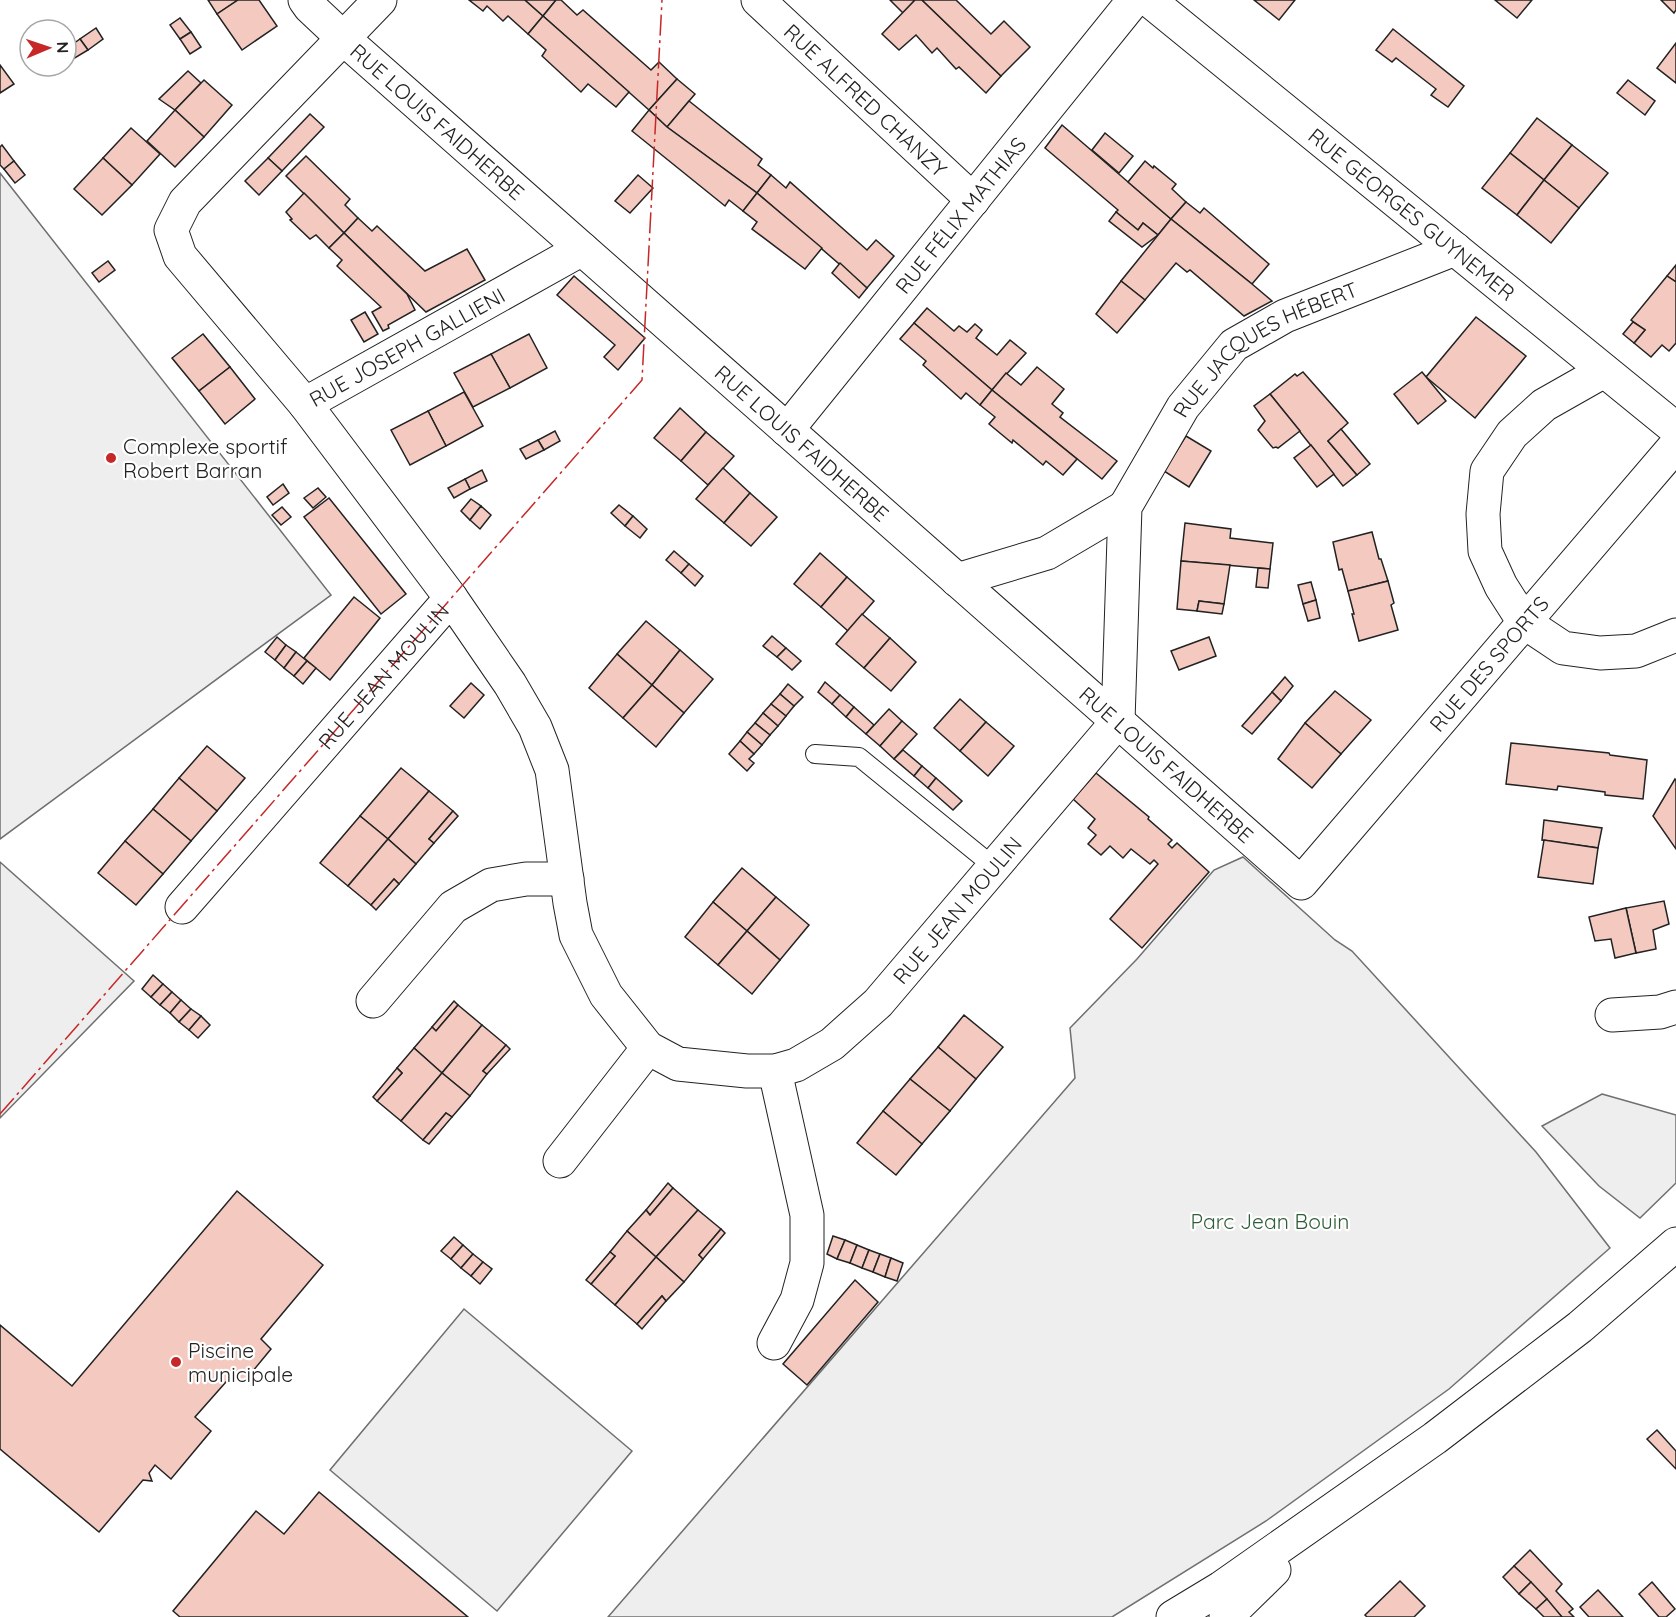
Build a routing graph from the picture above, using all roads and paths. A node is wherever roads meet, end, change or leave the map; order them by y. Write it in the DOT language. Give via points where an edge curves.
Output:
graph roads {
  1 [pos="305,0"];
  2 [pos="380,0"];
  3 [pos="758,0"];
  4 [pos="1134,0"];
  5 [pos="1149,0"];
  6 [pos="344,39"];
  7 [pos="973,200"];
  8 [pos="582,249"];
  9 [pos="1455,249"];
  10 [pos="1604,371"];
  11 [pos="305,404"];
  12 [pos="1676,429"];
  13 [pos="787,430"];
  14 [pos="1676,445"];
  15 [pos="1125,507"];
  16 [pos="957,580"];
  17 [pos="451,598"];
  18 [pos="1524,622"];
  19 [pos="1676,635"];
  20 [pos="1118,721"];
  21 [pos="815,754"];
  22 [pos="993,866"];
  23 [pos="567,879"];
  24 [pos="1301,883"];
  25 [pos="182,907"];
  26 [pos="373,1001"];
  27 [pos="1676,1007"];
  28 [pos="1612,1015"];
  29 [pos="648,1048"];
  30 [pos="775,1071"];
  31 [pos="560,1161"];
  32 [pos="1676,1244"];
  33 [pos="774,1343"];
  34 [pos="1223,1602"];
  35 [pos="1154,1617"];
  36 [pos="1173,1617"];
  1 -- 6 [label="street, RUE LOUIS FAIDHERBE"];
  2 -- 6 [label="street, RUE JOSEPH GALLIENI"];
  3 -- 7 [label="street, RUE ALFRED CHANZY"];
  4 -- 7 [label="street, RUE FÉLIX MATHIAS"];
  5 -- 9 [label="street, RUE GEORGES GUYNEMER"];
  6 -- 8 [label="street, RUE LOUIS FAIDHERBE"];
  6 -- 11 [label="street, RUE JOSEPH GALLIENI" via="185,202 171,230 180,256"];
  7 -- 13 [label="street, RUE FÉLIX MATHIAS"];
  8 -- 11 [label="street, RUE JOSEPH GALLIENI"];
  8 -- 13 [label="street, RUE LOUIS FAIDHERBE"];
  9 -- 10 [label="street, RUE GEORGES GUYNEMER"];
  9 -- 15 [label="street, RUE JACQUES HÉBERT" via="1285,316 1234,345 1183,407"];
  10 -- 12 [label="street, RUE GEORGES GUYNEMER"];
  10 -- 18 [label="street" via="1544,405 1512,434 1487,471 1485,551"];
  11 -- 17 [label="street"];
  13 -- 16 [label="street, RUE LOUIS FAIDHERBE"];
  14 -- 18 [label="street, RUE DES SPORTS"];
  15 -- 16 [label="street, RUE JACQUES HÉBERT" via="1047,553"];
  15 -- 20 [label="street, RUE JACQUES HÉBERT"];
  16 -- 20 [label="street, RUE LOUIS FAIDHERBE"];
  17 -- 23 [label="street, RUE JEAN MOULIN" via="535,727 552,770"];
  17 -- 25 [label="street, RUE JEAN MOULIN"];
  18 -- 19 [label="street" via="1563,648 1600,653 1636,651"];
  18 -- 24 [label="street, RUE DES SPORTS"];
  20 -- 22 [label="street, RUE JEAN MOULIN"];
  20 -- 24 [label="street, RUE LOUIS FAIDHERBE"];
  21 -- 22 [label="lane" via="860,757"];
  22 -- 30 [label="street, RUE JEAN MOULIN" via="878,1003 832,1044 796,1065"];
  23 -- 26 [label="street" via="526,879 491,885 453,907"];
  23 -- 29 [label="street, RUE JEAN MOULIN" via="576,935 606,995"];
  27 -- 28 [label="street"];
  29 -- 30 [label="street, RUE JEAN MOULIN" via="678,1064"];
  29 -- 31 [label="street"];
  30 -- 33 [label="street" via="807,1215 807,1263 797,1300"];
  32 -- 34 [label="street" via="1580,1327 1347,1500"];
  34 -- 35 [label="street"];
  34 -- 36 [label="street"];
}
